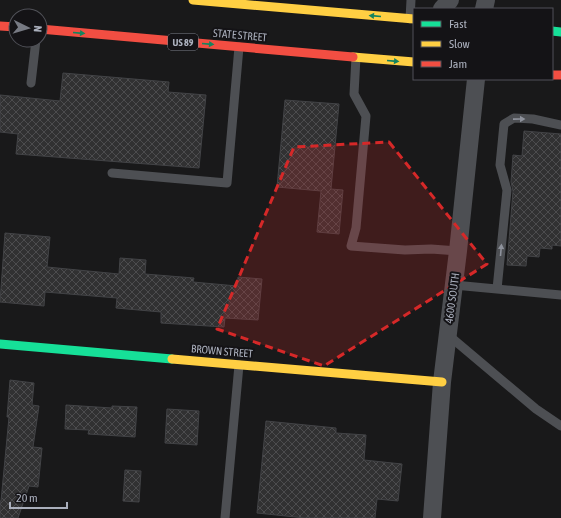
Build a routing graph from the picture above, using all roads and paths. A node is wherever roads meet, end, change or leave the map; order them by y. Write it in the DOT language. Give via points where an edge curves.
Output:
graph roads {
  1 [pos="193,0"];
  2 [pos="411,0"];
  3 [pos="450,0"];
  4 [pos="241,2"];
  5 [pos="443,8"];
  6 [pos="412,19"];
  7 [pos="48,30"];
  8 [pos="239,47"];
  9 [pos="35,48"];
  10 [pos="356,57"];
  11 [pos="413,62"];
  12 [pos="476,80"];
  13 [pos="31,83"];
  14 [pos="561,125"];
  15 [pos="112,173"];
  16 [pos="458,251"];
  17 [pos="454,285"];
  18 [pos="497,289"];
  19 [pos="561,295"];
  20 [pos="447,334"];
  21 [pos="0,344"];
  22 [pos="239,365"];
  23 [pos="442,382"];
  24 [pos="561,426"];
  25 [pos="225,518"];
  26 [pos="432,518"];
  1 -- 4 [label="main road"];
  2 -- 6 [label="lane"];
  3 -- 5 [label="street"];
  6 -- 4 [label="main road, one-way"];
  7 -- 8 [label="main road, STATE STREET / US 89, one-way"];
  8 -- 10 [label="main road, STATE STREET / US 89"];
  8 -- 15 [label="lane" via="227,184"];
  9 -- 13 [label="lane"];
  10 -- 11 [label="main road, STATE STREET / US 89, one-way"];
  10 -- 16 [label="lane" via="354,94 366,116 356,228 351,246"];
  12 -- 16 [label="street, 4600 SOUTH"];
  18 -- 14 [label="lane, one-way" via="506,190 500,165 504,124 514,118"];
  16 -- 17 [label="street, 4600 SOUTH"];
  17 -- 18 [label="lane"];
  17 -- 20 [label="street, 4600 SOUTH"];
  18 -- 19 [label="lane"];
  20 -- 23 [label="street, 4600 SOUTH"];
  20 -- 24 [label="lane" via="536,409"];
  21 -- 22 [label="main road, BROWN STREET"];
  22 -- 23 [label="main road, BROWN STREET"];
  22 -- 25 [label="lane"];
  23 -- 26 [label="street, 4600 SOUTH"];
}
